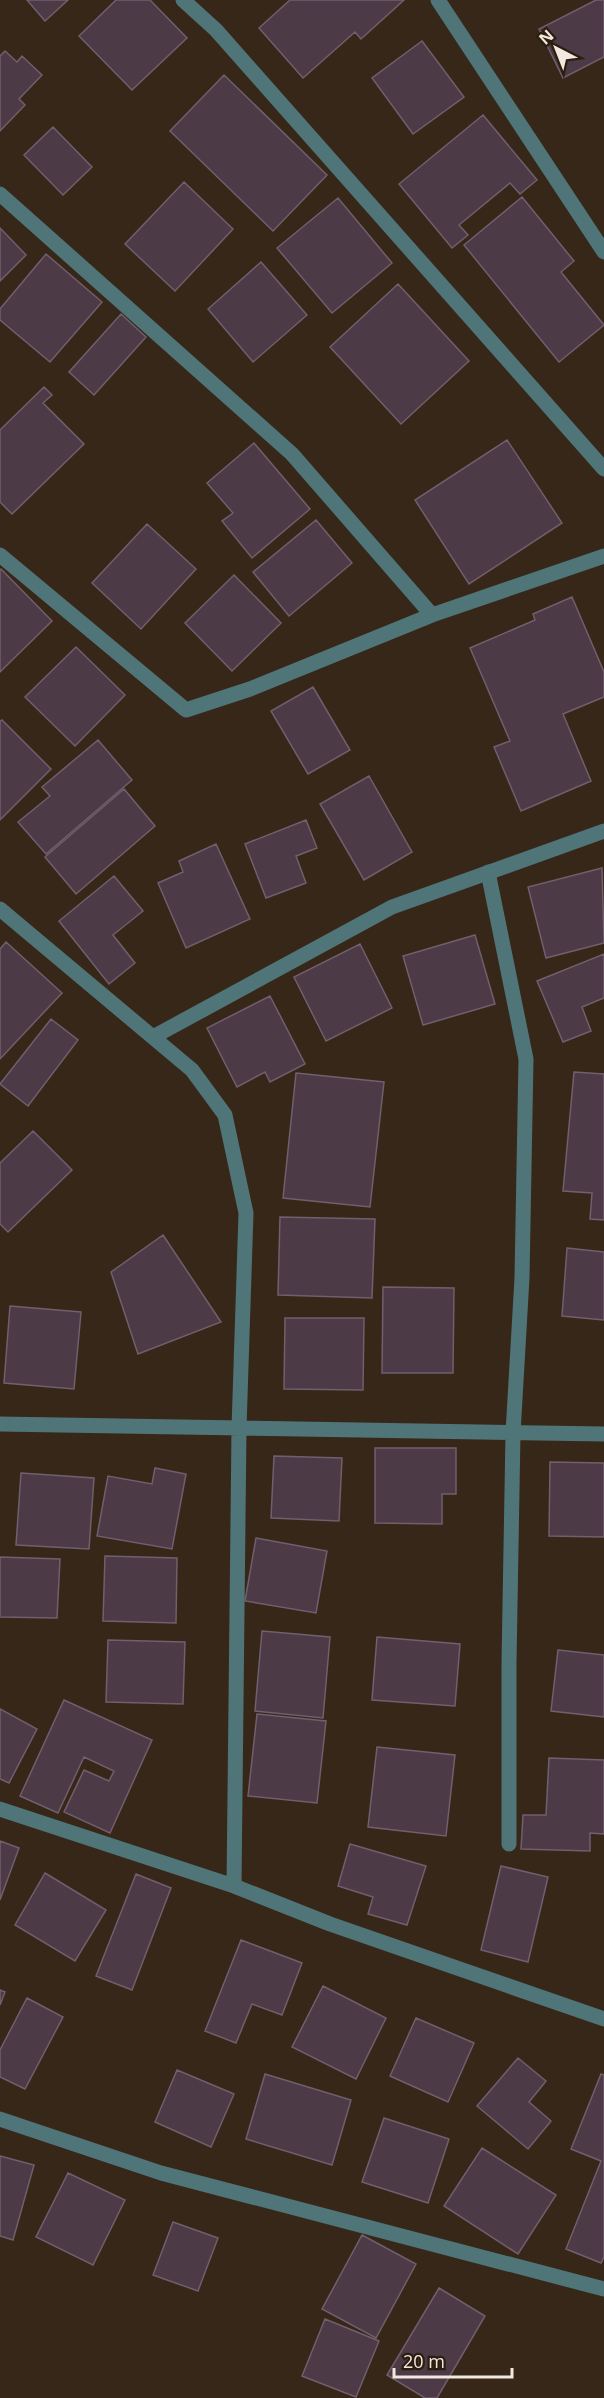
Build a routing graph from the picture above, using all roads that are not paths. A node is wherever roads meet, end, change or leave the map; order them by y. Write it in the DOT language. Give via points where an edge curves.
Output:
graph roads {
  1 [pos="183,0"];
  2 [pos="438,0"];
  3 [pos="0,194"];
  4 [pos="604,252"];
  5 [pos="604,469"];
  6 [pos="0,555"];
  7 [pos="604,556"];
  8 [pos="432,615"];
  9 [pos="604,831"];
  10 [pos="488,872"];
  11 [pos="0,909"];
  12 [pos="153,1038"];
  13 [pos="0,1424"];
  14 [pos="239,1428"];
  15 [pos="513,1433"];
  16 [pos="604,1434"];
  17 [pos="0,1809"];
  18 [pos="509,1844"];
  19 [pos="234,1886"];
  20 [pos="604,2019"];
  21 [pos="0,2119"];
  22 [pos="604,2289"];
  1 -- 5 [label="street" via="224,39"];
  2 -- 4 [label="street"];
  3 -- 8 [label="street" via="292,454"];
  6 -- 8 [label="street" via="186,710 250,689"];
  7 -- 8 [label="street"];
  9 -- 10 [label="street"];
  10 -- 12 [label="street" via="392,907"];
  10 -- 15 [label="street" via="526,1059 522,1278"];
  11 -- 12 [label="street"];
  12 -- 14 [label="street" via="192,1070 225,1115 246,1213"];
  13 -- 14 [label="street"];
  14 -- 15 [label="street"];
  14 -- 19 [label="street"];
  15 -- 16 [label="street"];
  15 -- 18 [label="street"];
  17 -- 19 [label="street"];
  19 -- 20 [label="street" via="330,1924"];
  21 -- 22 [label="street" via="161,2173"];
}
